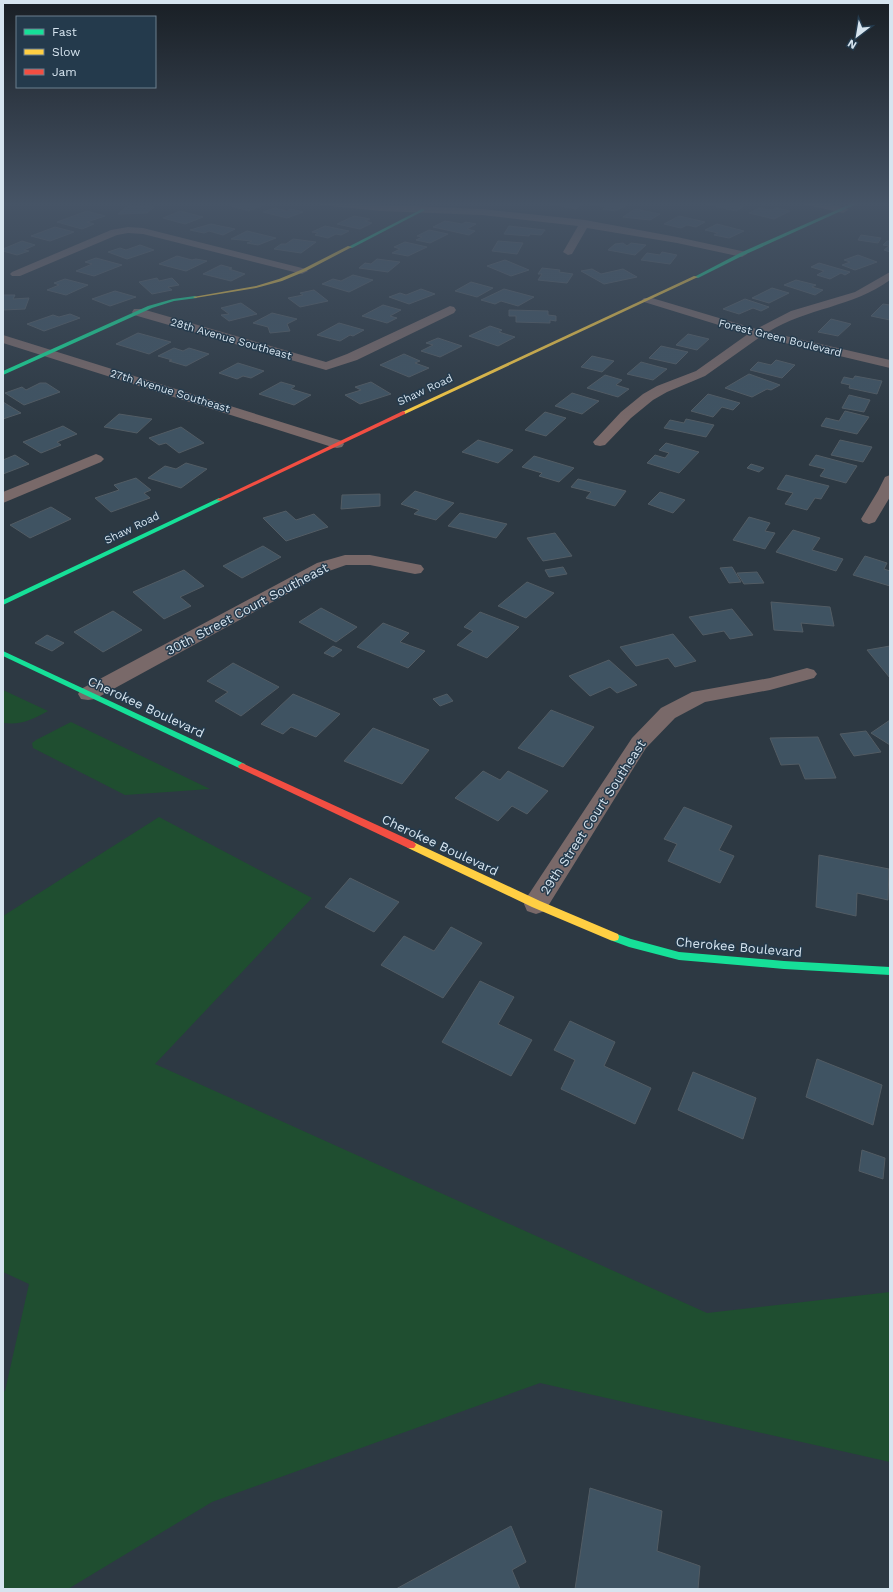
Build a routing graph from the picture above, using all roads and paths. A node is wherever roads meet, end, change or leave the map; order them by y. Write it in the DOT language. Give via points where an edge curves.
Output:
graph roads {
  1 [pos="287,276"];
  2 [pos="696,276"];
  3 [pos="888,276"];
  4 [pos="648,300"];
  5 [pos="450,310"];
  6 [pos="138,312"];
  7 [pos="757,333"];
  8 [pos="3,340"];
  9 [pos="48,354"];
  10 [pos="890,364"];
  11 [pos="3,373"];
  12 [pos="600,442"];
  13 [pos="336,444"];
  14 [pos="96,459"];
  15 [pos="890,480"];
  16 [pos="3,498"];
  17 [pos="869,519"];
  18 [pos="415,569"];
  19 [pos="3,604"];
  20 [pos="3,653"];
  21 [pos="807,674"];
  22 [pos="88,694"];
  23 [pos="536,904"];
  24 [pos="890,971"];
  1 -- 6 [label="main road" via="262,285 173,300"];
  2 -- 4 [label="main road, Shaw Road"];
  3 -- 7 [label="street" via="860,294 809,308"];
  4 -- 7 [label="street, Forest Green Boulevard"];
  4 -- 13 [label="main road, Shaw Road"];
  5 -- 6 [label="street, 28th Avenue Southeast" via="352,357 326,366"];
  6 -- 9 [label="main road"];
  7 -- 10 [label="street, Forest Green Boulevard"];
  7 -- 12 [label="street" via="705,371 644,399"];
  8 -- 9 [label="street, 27th Avenue Southeast"];
  9 -- 11 [label="main road"];
  9 -- 13 [label="street, 27th Avenue Southeast"];
  13 -- 19 [label="main road, Shaw Road"];
  14 -- 16 [label="street"];
  15 -- 17 [label="street"];
  18 -- 22 [label="street, 30th Street Court Southeast" via="370,560 344,560 323,567"];
  20 -- 22 [label="main road, Cherokee Boulevard"];
  21 -- 23 [label="street, 29th Street Court Southeast" via="770,684 699,697 668,713 639,743"];
  22 -- 23 [label="main road, Cherokee Boulevard"];
  23 -- 24 [label="main road, Cherokee Boulevard" via="629,943 679,956"];
}
